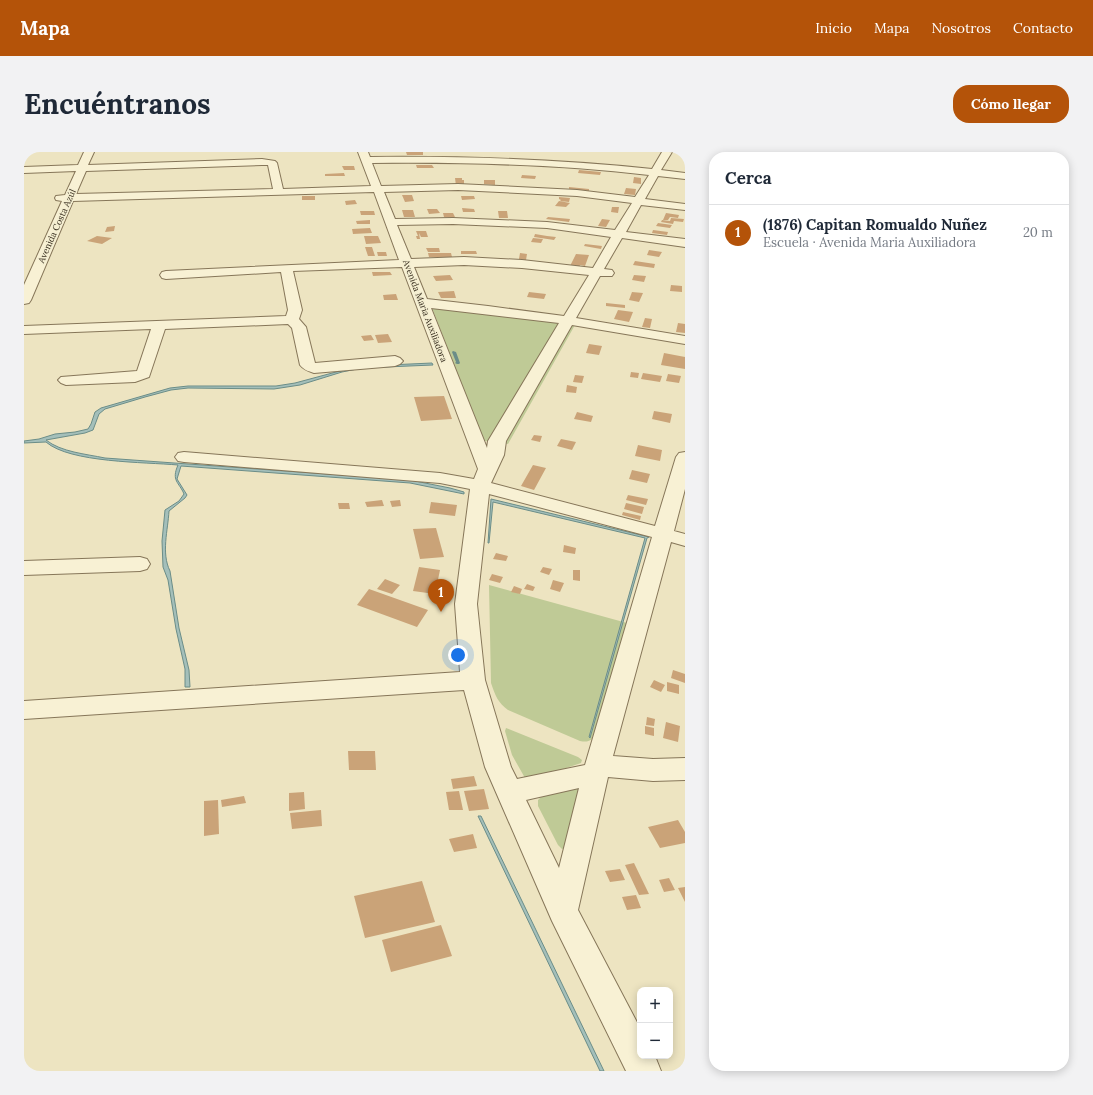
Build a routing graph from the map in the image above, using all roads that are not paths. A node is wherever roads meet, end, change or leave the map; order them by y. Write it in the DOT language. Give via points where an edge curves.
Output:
graph roads {
  1 [pos="80,152"];
  2 [pos="89,152"];
  3 [pos="185,152"];
  4 [pos="668,152"];
  5 [pos="676,152"];
  6 [pos="365,156"];
  7 [pos="510,156"];
  8 [pos="184,164"];
  9 [pos="76,169"];
  10 [pos="24,170"];
  11 [pos="660,172"];
  12 [pos="685,176"];
  13 [pos="510,182"];
  14 [pos="378,189"];
  15 [pos="279,192"];
  16 [pos="64,198"];
  17 [pos="644,201"];
  18 [pos="685,207"];
  19 [pos="390,222"];
  20 [pos="48,233"];
  21 [pos="625,234"];
  22 [pos="685,243"];
  23 [pos="406,262"];
  24 [pos="286,268"];
  25 [pos="603,272"];
  26 [pos="24,274"];
  27 [pos="166,275"];
  28 [pos="24,300"];
  29 [pos="422,303"];
  30 [pos="292,320"];
  31 [pos="574,321"];
  32 [pos="159,325"];
  33 [pos="24,330"];
  34 [pos="685,340"];
  35 [pos="395,361"];
  36 [pos="553,370"];
  37 [pos="66,380"];
  38 [pos="514,440"];
  39 [pos="184,457"];
  40 [pos="685,457"];
  41 [pos="487,470"];
  42 [pos="663,535"];
  43 [pos="685,540"];
  44 [pos="140,564"];
  45 [pos="24,568"];
  46 [pos="473,680"];
  47 [pos="24,710"];
  48 [pos="597,770"];
  49 [pos="685,770"];
  50 [pos="510,792"];
  51 [pos="563,911"];
  52 [pos="644,1071"];
  1 -- 9 [label="street, Avenida Costa Azúl"];
  2 -- 9 [label="street, Avenida Costa Azúl"];
  3 -- 8 [label="street"];
  4 -- 11 [label="street"];
  5 -- 11 [label="street"];
  6 -- 7 [label="street"];
  6 -- 14 [label="street, Avenida Maria Auxiliadora"];
  7 -- 11 [label="street"];
  7 -- 13 [label="street"];
  8 -- 9 [label="street"];
  8 -- 15 [label="street" via="272,163"];
  9 -- 10 [label="street"];
  9 -- 16 [label="street, Avenida Costa Azúl"];
  11 -- 12 [label="street"];
  11 -- 17 [label="street"];
  13 -- 14 [label="street" via="458,187"];
  13 -- 17 [label="street"];
  14 -- 15 [label="street"];
  14 -- 19 [label="street, Avenida Maria Auxiliadora"];
  15 -- 16 [label="street"];
  16 -- 20 [label="street, Avenida Costa Azúl"];
  17 -- 18 [label="street"];
  17 -- 21 [label="street"];
  19 -- 21 [label="street" via="494,222"];
  19 -- 23 [label="street, Avenida Maria Auxiliadora"];
  20 -- 26 [label="street, Avenida Costa Azúl"];
  20 -- 28 [label="street, Avenida Costa Azúl"];
  21 -- 22 [label="street"];
  21 -- 25 [label="street"];
  23 -- 24 [label="street"];
  23 -- 25 [label="street" via="488,262"];
  23 -- 29 [label="street, Avenida Maria Auxiliadora"];
  24 -- 27 [label="street"];
  24 -- 30 [label="street" via="295,310"];
  25 -- 31 [label="street"];
  29 -- 31 [label="street" via="490,309"];
  29 -- 41 [label="street, Avenida Maria Auxiliadora"];
  30 -- 32 [label="street"];
  30 -- 35 [label="street" via="299,327 308,365 314,368"];
  31 -- 34 [label="street"];
  31 -- 36 [label="street"];
  31 -- 41 [label="street" via="500,436"];
  32 -- 33 [label="street"];
  32 -- 37 [label="street" via="144,374 135,377"];
  38 -- 41 [label="street"];
  39 -- 41 [label="street" via="460,481"];
  40 -- 42 [label="street"];
  41 -- 42 [label="street"];
  41 -- 46 [label="street" via="466,604"];
  42 -- 43 [label="street"];
  42 -- 48 [label="street"];
  44 -- 45 [label="street"];
  46 -- 47 [label="street"];
  46 -- 50 [label="street" via="498,767"];
  48 -- 49 [label="street"];
  48 -- 50 [label="street"];
  48 -- 51 [label="street"];
  50 -- 51 [label="street"];
  51 -- 52 [label="street"];
}
